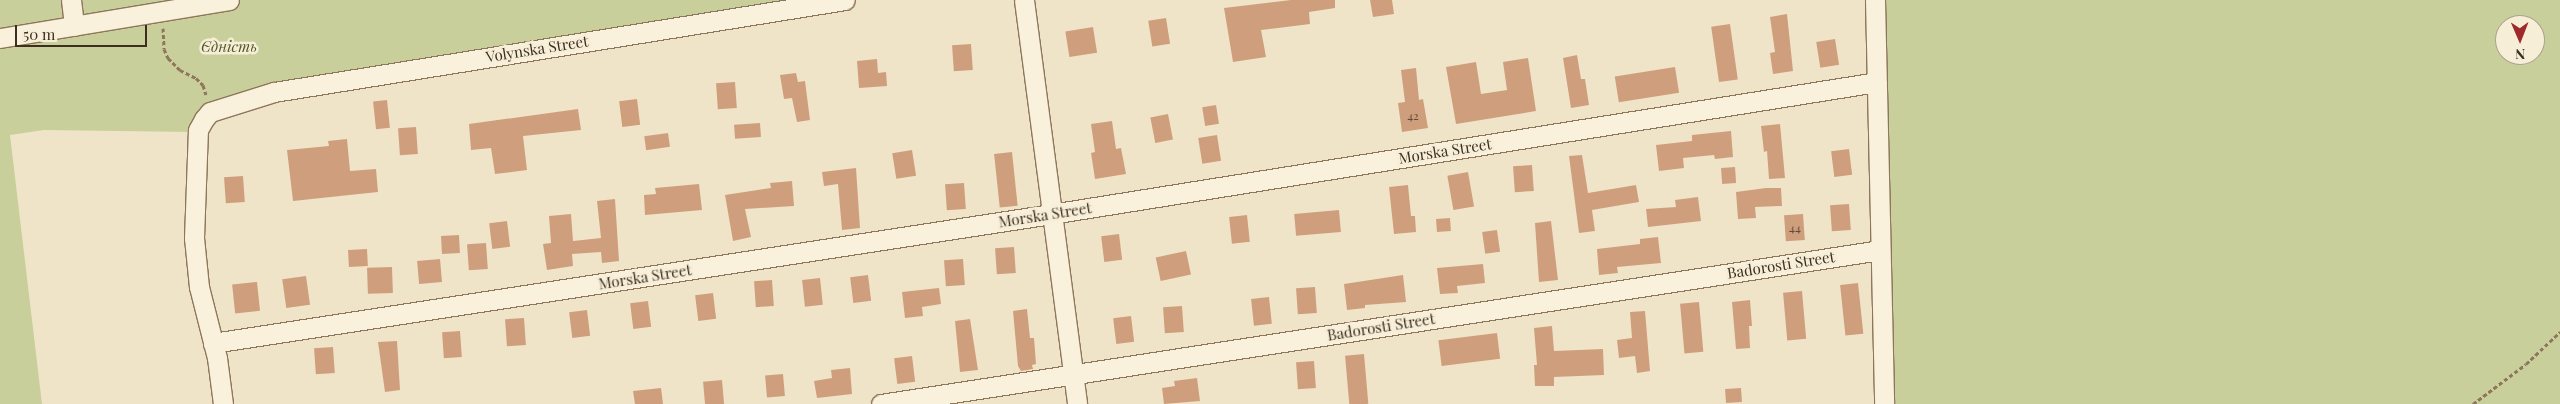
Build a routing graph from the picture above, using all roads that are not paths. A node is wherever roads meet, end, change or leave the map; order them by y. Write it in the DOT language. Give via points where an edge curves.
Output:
graph roads {
  1 [pos="71,0"];
  2 [pos="229,0"];
  3 [pos="845,0"];
  4 [pos="1024,0"];
  5 [pos="1875,0"];
  6 [pos="187,3"];
  7 [pos="74,26"];
  8 [pos="0,38"];
  9 [pos="1877,82"];
  10 [pos="1051,214"];
  11 [pos="1880,250"];
  12 [pos="213,343"];
  13 [pos="1073,375"];
  14 [pos="223,404"];
  15 [pos="881,404"];
  16 [pos="1076,404"];
  17 [pos="1884,404"];
  1 -- 7 [label="street"];
  2 -- 6 [label="street"];
  3 -- 12 [label="street, Volynska Street" via="274,92 210,112 198,130 194,238 199,287"];
  4 -- 10 [label="street"];
  5 -- 9 [label="street"];
  6 -- 7 [label="street"];
  7 -- 8 [label="street"];
  9 -- 10 [label="street, Morska Street"];
  9 -- 11 [label="street"];
  10 -- 12 [label="street, Morska Street"];
  10 -- 13 [label="street"];
  11 -- 13 [label="street, Badorosti Street"];
  11 -- 17 [label="street"];
  12 -- 14 [label="street"];
  13 -- 15 [label="street, Badorosti Street"];
  13 -- 16 [label="street"];
}
